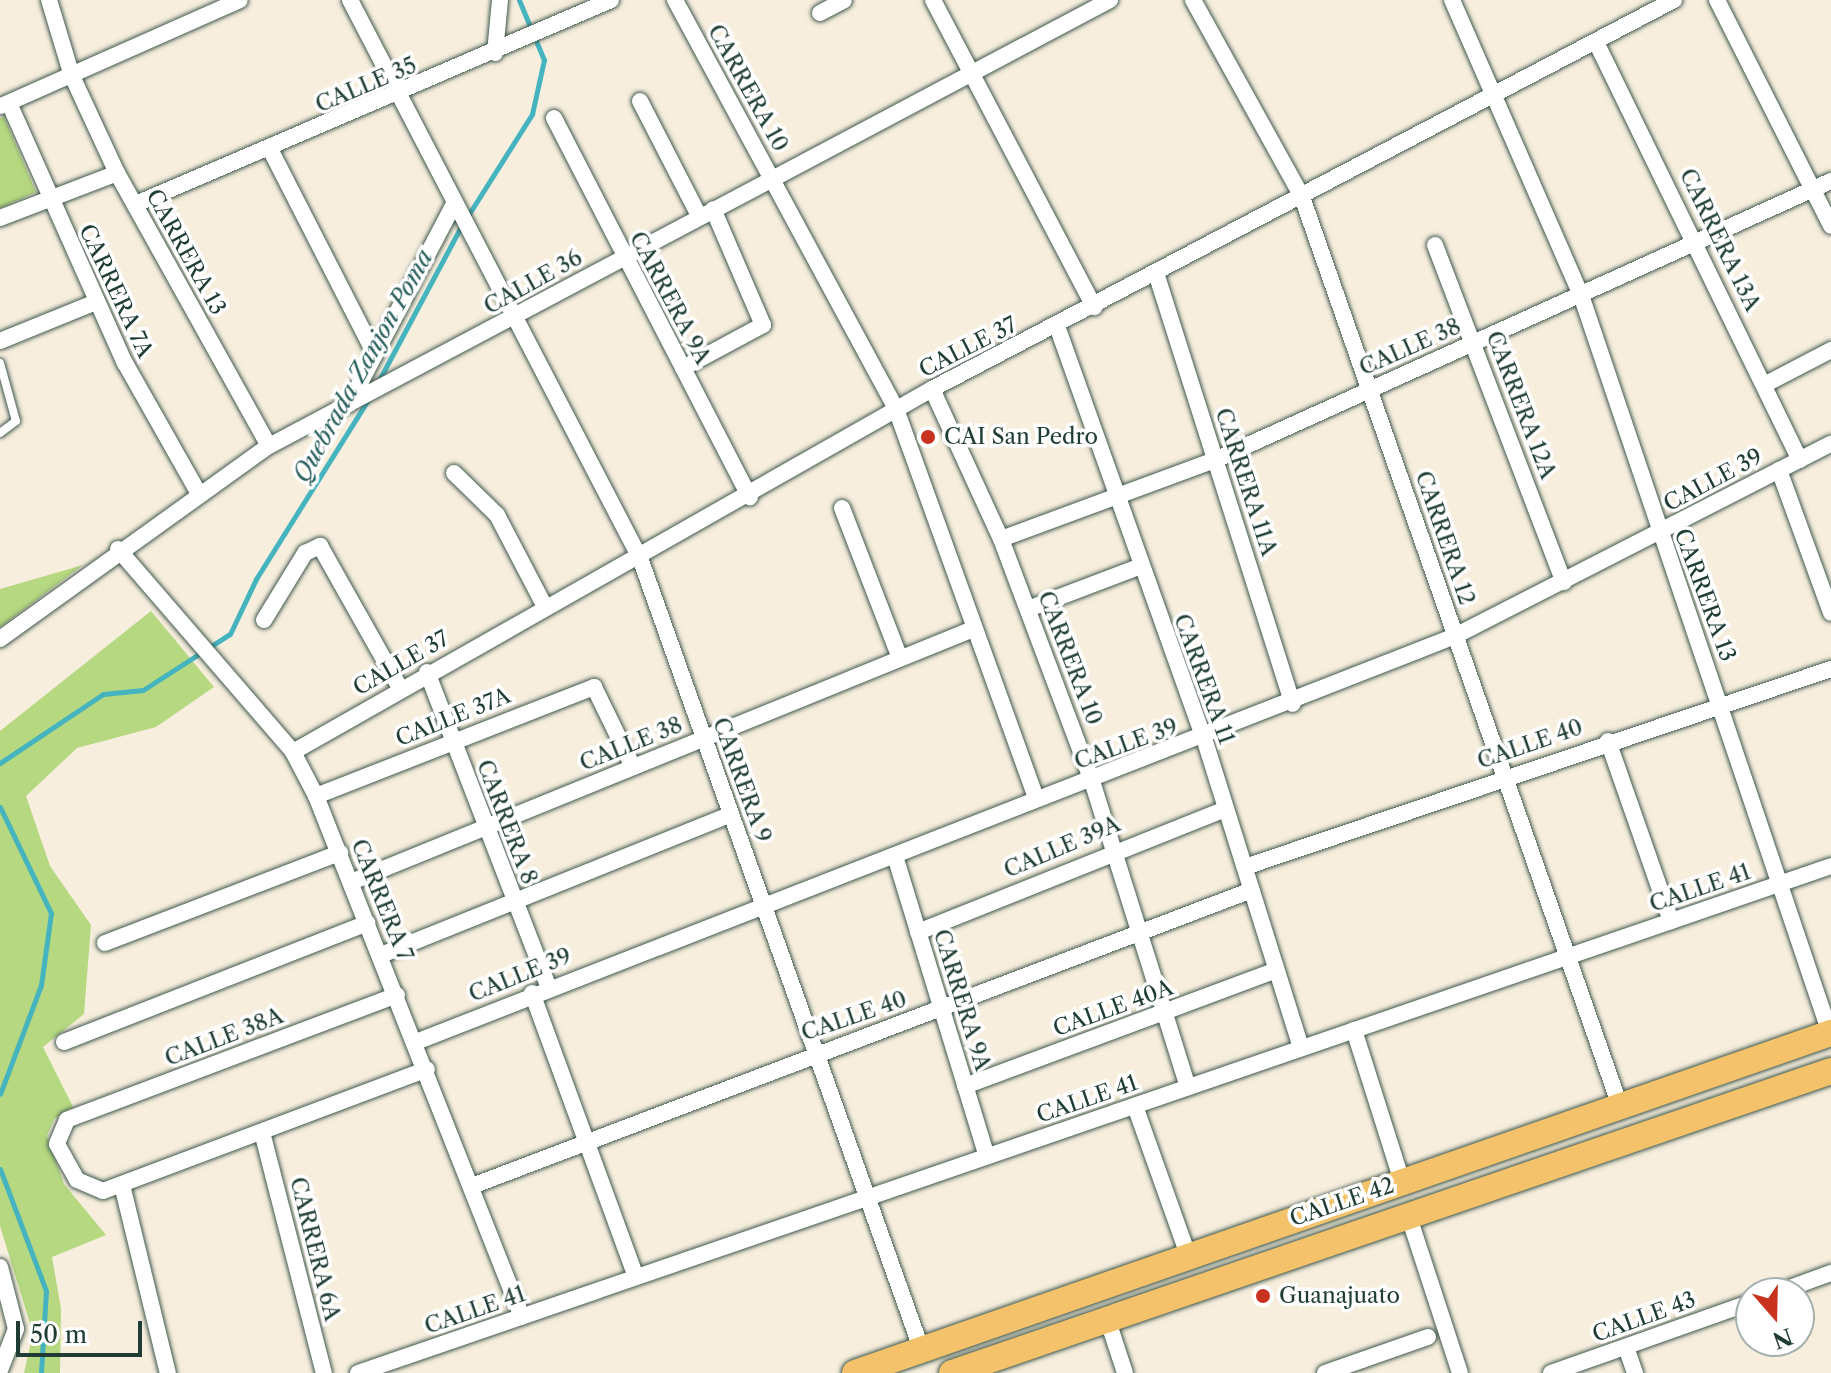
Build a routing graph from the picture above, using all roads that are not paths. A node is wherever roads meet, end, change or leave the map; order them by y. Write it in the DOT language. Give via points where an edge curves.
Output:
graph roads {
  1 [pos="49,0"];
  2 [pos="240,0"];
  3 [pos="350,0"];
  4 [pos="500,0"];
  5 [pos="611,0"];
  6 [pos="675,0"];
  7 [pos="844,0"];
  8 [pos="933,0"];
  9 [pos="1110,0"];
  10 [pos="1193,0"];
  11 [pos="1452,0"];
  12 [pos="1674,0"];
  13 [pos="1717,0"];
  14 [pos="820,13"];
  15 [pos="1596,42"];
  16 [pos="495,53"];
  17 [pos="971,75"];
  18 [pos="72,76"];
  19 [pos="1499,93"];
  20 [pos="400,95"];
  21 [pos="640,101"];
  22 [pos="4,104"];
  23 [pos="554,118"];
  24 [pos="270,149"];
  25 [pos="117,173"];
  26 [pos="772,178"];
  27 [pos="1831,181"];
  28 [pos="1813,189"];
  29 [pos="1302,197"];
  30 [pos="48,198"];
  31 [pos="136,204"];
  32 [pos="457,210"];
  33 [pos="706,212"];
  34 [pos="0,218"];
  35 [pos="1831,226"];
  36 [pos="1698,242"];
  37 [pos="1435,245"];
  38 [pos="623,257"];
  39 [pos="1156,273"];
  40 [pos="1581,295"];
  41 [pos="96,302"];
  42 [pos="1094,307"];
  43 [pos="514,317"];
  44 [pos="1057,326"];
  45 [pos="0,341"];
  46 [pos="1474,343"];
  47 [pos="372,348"];
  48 [pos="1831,350"];
  49 [pos="0,363"];
  50 [pos="683,368"];
  51 [pos="1764,385"];
  52 [pos="1369,388"];
  53 [pos="932,389"];
  54 [pos="356,400"];
  55 [pos="896,409"];
  56 [pos="0,433"];
  57 [pos="1831,444"];
  58 [pos="269,446"];
  59 [pos="1215,460"];
  60 [pos="1800,460"];
  61 [pos="1779,470"];
  62 [pos="454,473"];
  63 [pos="198,492"];
  64 [pos="750,497"];
  65 [pos="1116,497"];
  66 [pos="842,508"];
  67 [pos="1659,534"];
  68 [pos="1001,539"];
  69 [pos="118,549"];
  70 [pos="640,558"];
  71 [pos="1141,566"];
  72 [pos="1564,582"];
  73 [pos="544,605"];
  74 [pos="1028,609"];
  75 [pos="1831,613"];
  76 [pos="264,620"];
  77 [pos="973,629"];
  78 [pos="1455,636"];
  79 [pos="0,639"];
  80 [pos="900,658"];
  81 [pos="1831,669"];
  82 [pos="427,672"];
  83 [pos="400,688"];
  84 [pos="1293,704"];
  85 [pos="1720,705"];
  86 [pos="704,738"];
  87 [pos="1204,738"];
  88 [pos="453,741"];
  89 [pos="1608,741"];
  90 [pos="293,752"];
  91 [pos="633,767"];
  92 [pos="1504,775"];
  93 [pos="1092,781"];
  94 [pos="316,796"];
  95 [pos="1036,797"];
  96 [pos="1225,809"];
  97 [pos="731,814"];
  98 [pos="485,828"];
  99 [pos="1113,848"];
  100 [pos="340,853"];
  101 [pos="895,856"];
  102 [pos="1831,866"];
  103 [pos="1245,867"];
  104 [pos="351,882"];
  105 [pos="1781,884"];
  106 [pos="1252,890"];
  107 [pos="514,901"];
  108 [pos="763,904"];
  109 [pos="1671,921"];
  110 [pos="368,923"];
  111 [pos="918,932"];
  112 [pos="1138,934"];
  113 [pos="105,943"];
  114 [pos="381,955"];
  115 [pos="1568,957"];
  116 [pos="1275,971"];
  117 [pos="540,990"];
  118 [pos="397,995"];
  119 [pos="942,1009"];
  120 [pos="1162,1013"];
  121 [pos="1354,1030"];
  122 [pos="1831,1033"];
  123 [pos="64,1042"];
  124 [pos="416,1042"];
  125 [pos="1301,1048"];
  126 [pos="816,1052"];
  127 [pos="427,1069"];
  128 [pos="1829,1076"];
  129 [pos="965,1086"];
  130 [pos="1188,1087"];
  131 [pos="1135,1106"];
  132 [pos="1620,1106"];
  133 [pos="263,1136"];
  134 [pos="586,1142"];
  135 [pos="987,1156"];
  136 [pos="1402,1181"];
  137 [pos="122,1185"];
  138 [pos="472,1186"];
  139 [pos="867,1198"];
  140 [pos="1409,1217"];
  141 [pos="1188,1255"];
  142 [pos="0,1267"];
  143 [pos="636,1277"];
  144 [pos="4,1295"];
  145 [pos="1735,1308"];
  146 [pos="522,1317"];
  147 [pos="1108,1321"];
  148 [pos="1428,1337"];
  149 [pos="1626,1347"];
  150 [pos="921,1348"];
  151 [pos="1,1369"];
  152 [pos="168,1373"];
  153 [pos="324,1373"];
  154 [pos="358,1373"];
  155 [pos="855,1373"];
  156 [pos="952,1373"];
  157 [pos="1125,1373"];
  158 [pos="1325,1373"];
  159 [pos="1460,1373"];
  160 [pos="1551,1373"];
  161 [pos="1635,1373"];
  1 -- 18 [label="street, CARRERA 13"];
  2 -- 18 [label="street"];
  3 -- 20 [label="street"];
  4 -- 16 [label="street"];
  5 -- 16 [label="street, CALLE 35"];
  6 -- 26 [label="street, CARRERA 10"];
  7 -- 14 [label="street"];
  8 -- 17 [label="street"];
  9 -- 17 [label="street, CALLE 36"];
  10 -- 29 [label="street, CARRERA 12"];
  11 -- 19 [label="street, CARRERA 13"];
  12 -- 15 [label="street, CALLE 37"];
  13 -- 28 [label="street"];
  15 -- 19 [label="street, CALLE 37"];
  15 -- 36 [label="street, CARRERA 13A"];
  16 -- 20 [label="street, CALLE 35"];
  17 -- 26 [label="street, CALLE 36"];
  17 -- 42 [label="street"];
  18 -- 22 [label="street"];
  18 -- 25 [label="street, CARRERA 13"];
  19 -- 29 [label="street, CALLE 37"];
  19 -- 40 [label="street, CARRERA 13"];
  20 -- 24 [label="street, CALLE 35"];
  20 -- 32 [label="street"];
  21 -- 33 [label="street"];
  22 -- 30 [label="street, CARRERA 7A"];
  23 -- 38 [label="street, CARRERA 9A"];
  24 -- 31 [label="street, CALLE 35"];
  24 -- 47 [label="street"];
  25 -- 30 [label="street"];
  25 -- 31 [label="street, CARRERA 13"];
  26 -- 33 [label="street, CALLE 36"];
  26 -- 55 [label="street, CARRERA 10"];
  27 -- 28 [label="street, CALLE 38"];
  28 -- 35 [label="street"];
  28 -- 36 [label="street, CALLE 38"];
  29 -- 39 [label="street, CALLE 37"];
  29 -- 52 [label="street, CARRERA 12"];
  30 -- 34 [label="street"];
  30 -- 41 [label="street, CARRERA 7A"];
  31 -- 58 [label="street, CARRERA 13"];
  32 -- 43 [label="street, CARRERA 9"];
  32 -- 47 [label="street"];
  33 -- 38 [label="street, CALLE 36"];
  33 -- 50 [label="street" via="763,325"];
  36 -- 40 [label="street, CALLE 38"];
  36 -- 51 [label="street, CARRERA 13A"];
  37 -- 46 [label="street, CARRERA 12A"];
  38 -- 43 [label="street, CALLE 36"];
  38 -- 50 [label="street, CARRERA 9A"];
  39 -- 42 [label="street, CALLE 37"];
  39 -- 59 [label="street, CARRERA 11A"];
  40 -- 46 [label="street, CALLE 38"];
  40 -- 67 [label="street, CARRERA 13"];
  41 -- 45 [label="street"];
  41 -- 63 [label="street, CARRERA 7A"];
  42 -- 44 [label="street, CALLE 37"];
  43 -- 54 [label="street, CALLE 36"];
  43 -- 70 [label="street, CARRERA 9"];
  44 -- 53 [label="street, CALLE 37"];
  44 -- 65 [label="street, CARRERA 11"];
  46 -- 52 [label="street, CALLE 38"];
  46 -- 72 [label="street, CARRERA 12A"];
  47 -- 54 [label="street"];
  48 -- 51 [label="street"];
  49 -- 56 [label="lane" via="16,421"];
  50 -- 64 [label="street, CARRERA 9A"];
  51 -- 60 [label="street, CARRERA 13A"];
  52 -- 59 [label="street, CALLE 38"];
  52 -- 78 [label="street, CARRERA 12"];
  53 -- 55 [label="street, CALLE 37"];
  53 -- 68 [label="street, CARRERA 10"];
  54 -- 58 [label="street, CALLE 36"];
  55 -- 64 [label="street, CALLE 37"];
  55 -- 77 [label="street, CARRERA 10"];
  57 -- 60 [label="street, CALLE 39"];
  58 -- 63 [label="street, CALLE 36"];
  59 -- 65 [label="street, CALLE 38"];
  59 -- 84 [label="street, CARRERA 11A"];
  60 -- 61 [label="street, CALLE 39"];
  61 -- 67 [label="street, CALLE 39"];
  61 -- 75 [label="street"];
  62 -- 73 [label="street" via="497,515"];
  63 -- 69 [label="street, CALLE 36"];
  64 -- 70 [label="street, CALLE 37"];
  65 -- 68 [label="street, CALLE 38"];
  65 -- 71 [label="street, CARRERA 11"];
  66 -- 80 [label="street"];
  67 -- 72 [label="street, CALLE 39"];
  67 -- 85 [label="street, CARRERA 13"];
  68 -- 74 [label="street, CARRERA 10"];
  69 -- 79 [label="street, CALLE 36"];
  69 -- 90 [label="street, CARRERA 7"];
  70 -- 73 [label="street, CALLE 37"];
  70 -- 86 [label="street, CARRERA 9"];
  71 -- 74 [label="street"];
  71 -- 87 [label="street, CARRERA 11"];
  72 -- 78 [label="street, CALLE 39"];
  73 -- 82 [label="street, CALLE 37"];
  74 -- 93 [label="street, CARRERA 10"];
  76 -- 83 [label="street" via="305,553 320,546"];
  77 -- 80 [label="street, CALLE 38"];
  77 -- 95 [label="street, CARRERA 10"];
  78 -- 84 [label="street, CALLE 39"];
  78 -- 92 [label="street, CARRERA 12"];
  80 -- 86 [label="street, CALLE 38"];
  81 -- 85 [label="street, CALLE 40"];
  82 -- 83 [label="street, CALLE 37"];
  82 -- 88 [label="street, CARRERA 8"];
  83 -- 90 [label="street, CALLE 37"];
  84 -- 87 [label="street, CALLE 39"];
  85 -- 89 [label="street, CALLE 40"];
  85 -- 105 [label="street, CARRERA 13"];
  86 -- 91 [label="street, CALLE 38"];
  86 -- 97 [label="street, CARRERA 9"];
  87 -- 93 [label="street, CALLE 39"];
  87 -- 96 [label="street, CARRERA 11"];
  88 -- 91 [label="street, CALLE 37A" via="586,689 604,696"];
  88 -- 94 [label="street, CALLE 37A"];
  88 -- 98 [label="street, CARRERA 8"];
  89 -- 92 [label="street, CALLE 40"];
  89 -- 109 [label="street"];
  90 -- 94 [label="street, CARRERA 7"];
  91 -- 98 [label="street, CALLE 38"];
  92 -- 103 [label="street, CALLE 40"];
  92 -- 115 [label="street, CARRERA 12"];
  93 -- 95 [label="street, CALLE 39"];
  93 -- 99 [label="street, CARRERA 10"];
  94 -- 100 [label="street, CARRERA 7"];
  95 -- 101 [label="street, CALLE 39"];
  96 -- 99 [label="street, CALLE 39A"];
  96 -- 103 [label="street, CARRERA 11"];
  97 -- 107 [label="street"];
  97 -- 108 [label="street, CARRERA 9"];
  98 -- 104 [label="street, CALLE 38"];
  98 -- 107 [label="street, CARRERA 8"];
  99 -- 111 [label="street, CALLE 39A"];
  99 -- 112 [label="street, CARRERA 10"];
  100 -- 104 [label="street, CARRERA 7"];
  100 -- 113 [label="street"];
  101 -- 108 [label="street, CALLE 39"];
  101 -- 111 [label="street, CARRERA 9A"];
  102 -- 105 [label="street, CALLE 41"];
  103 -- 106 [label="street, CARRERA 11"];
  104 -- 110 [label="street, CARRERA 7"];
  105 -- 109 [label="street, CALLE 41"];
  105 -- 122 [label="street, CARRERA 13"];
  106 -- 112 [label="street, CALLE 40"];
  106 -- 116 [label="street, CARRERA 11"];
  107 -- 114 [label="street"];
  107 -- 117 [label="street, CARRERA 8"];
  108 -- 117 [label="street, CALLE 39"];
  108 -- 126 [label="street, CARRERA 9"];
  109 -- 115 [label="street, CALLE 41"];
  110 -- 114 [label="street, CARRERA 7"];
  110 -- 123 [label="street"];
  111 -- 119 [label="street, CARRERA 9A"];
  112 -- 119 [label="street, CALLE 40"];
  112 -- 120 [label="street, CARRERA 10"];
  114 -- 118 [label="street, CARRERA 7"];
  115 -- 121 [label="street, CALLE 41"];
  115 -- 132 [label="street, CARRERA 12"];
  116 -- 120 [label="street, CALLE 40A"];
  116 -- 125 [label="street, CARRERA 11"];
  117 -- 124 [label="street, CALLE 39"];
  117 -- 134 [label="street, CARRERA 8"];
  118 -- 124 [label="street, CARRERA 7"];
  118 -- 137 [label="street, CALLE 38A" via="67,1120 55,1139 77,1180 97,1192"];
  119 -- 126 [label="street, CALLE 40"];
  119 -- 129 [label="street, CARRERA 9A"];
  120 -- 129 [label="street, CALLE 40A"];
  120 -- 130 [label="street, CARRERA 10"];
  121 -- 125 [label="street, CALLE 41"];
  121 -- 136 [label="street"];
  122 -- 132 [label="main road, CALLE 42"];
  124 -- 127 [label="street, CARRERA 7"];
  125 -- 130 [label="street, CALLE 41"];
  126 -- 134 [label="street, CALLE 40"];
  126 -- 139 [label="street, CARRERA 9"];
  127 -- 133 [label="street"];
  127 -- 138 [label="street, CARRERA 7"];
  128 -- 140 [label="main road, CALLE 42"];
  129 -- 135 [label="street, CARRERA 9A"];
  130 -- 131 [label="street, CALLE 41"];
  131 -- 135 [label="street, CALLE 41"];
  131 -- 141 [label="street"];
  132 -- 136 [label="main road, CALLE 42"];
  133 -- 137 [label="street"];
  133 -- 153 [label="street, CARRERA 6A"];
  134 -- 138 [label="street, CALLE 40"];
  134 -- 143 [label="street, CARRERA 8"];
  135 -- 139 [label="street, CALLE 41"];
  136 -- 141 [label="main road, CALLE 42"];
  137 -- 152 [label="street"];
  138 -- 146 [label="street, CARRERA 7"];
  139 -- 143 [label="street, CALLE 41"];
  139 -- 150 [label="street, CARRERA 9"];
  140 -- 147 [label="main road, CALLE 42"];
  140 -- 159 [label="street"];
  141 -- 150 [label="main road, CALLE 42"];
  142 -- 144 [label="street"];
  143 -- 146 [label="street, CALLE 41"];
  144 -- 151 [label="street" via="15,1337"];
  145 -- 149 [label="street, CALLE 43"];
  146 -- 154 [label="street, CALLE 41"];
  147 -- 156 [label="main road, CALLE 42"];
  147 -- 157 [label="street"];
  148 -- 158 [label="street"];
  149 -- 160 [label="street, CALLE 43"];
  149 -- 161 [label="street"];
  150 -- 155 [label="main road, CALLE 42"];
}
